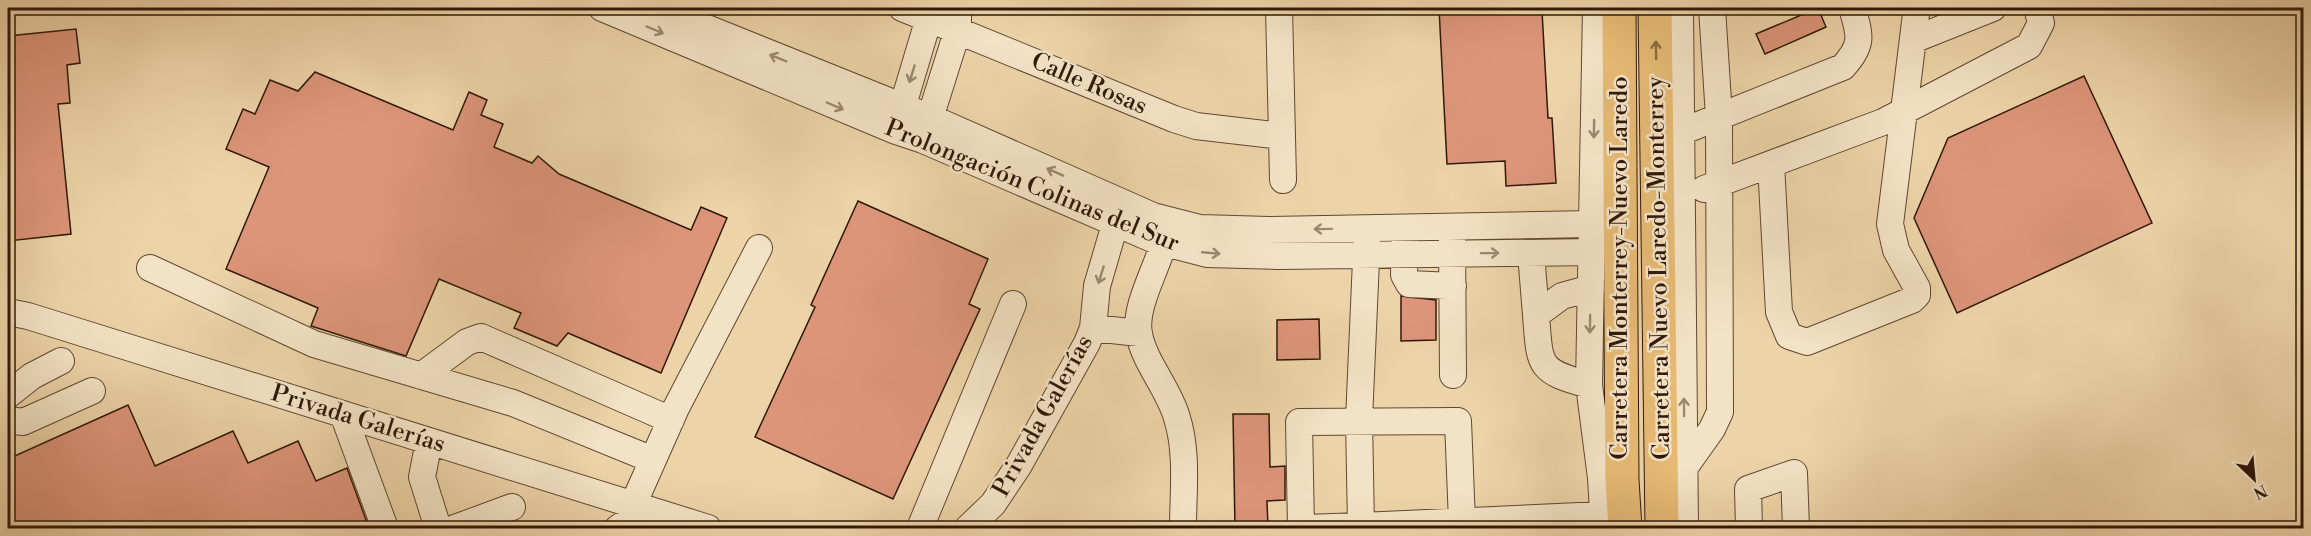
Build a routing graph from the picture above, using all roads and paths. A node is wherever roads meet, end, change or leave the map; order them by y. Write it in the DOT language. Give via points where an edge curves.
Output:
graph roads {
  1 [pos="602,8"];
  2 [pos="657,8"];
  3 [pos="902,8"];
  4 [pos="1279,8"];
  5 [pos="1598,8"];
  6 [pos="1619,8"];
  7 [pos="1655,8"];
  8 [pos="1680,8"];
  9 [pos="1712,8"];
  10 [pos="1852,8"];
  11 [pos="1993,8"];
  12 [pos="2037,8"];
  13 [pos="1920,10"];
  14 [pos="934,13"];
  15 [pos="958,18"];
  16 [pos="1913,40"];
  17 [pos="1905,111"];
  18 [pos="1618,115"];
  19 [pos="1719,117"];
  20 [pos="899,120"];
  21 [pos="927,129"];
  22 [pos="1681,132"];
  23 [pos="1282,136"];
  24 [pos="1771,164"];
  25 [pos="1283,180"];
  26 [pos="1718,183"];
  27 [pos="1682,197"];
  28 [pos="1119,212"];
  29 [pos="1592,224"];
  30 [pos="1452,226"];
  31 [pos="1405,227"];
  32 [pos="1367,228"];
  33 [pos="1167,232"];
  34 [pos="759,248"];
  35 [pos="1531,252"];
  36 [pos="1593,252"];
  37 [pos="1366,254"];
  38 [pos="1405,254"];
  39 [pos="1452,254"];
  40 [pos="150,268"];
  41 [pos="1621,279"];
  42 [pos="1453,286"];
  43 [pos="1591,288"];
  44 [pos="1013,304"];
  45 [pos="8,312"];
  46 [pos="1536,315"];
  47 [pos="1093,328"];
  48 [pos="1139,333"];
  49 [pos="62,361"];
  50 [pos="1453,375"];
  51 [pos="421,376"];
  52 [pos="1589,385"];
  53 [pos="92,391"];
  54 [pos="8,395"];
  55 [pos="343,414"];
  56 [pos="8,420"];
  57 [pos="671,420"];
  58 [pos="1359,420"];
  59 [pos="429,441"];
  60 [pos="653,460"];
  61 [pos="1685,467"];
  62 [pos="1601,478"];
  63 [pos="512,507"];
  64 [pos="640,507"];
  65 [pos="1462,522"];
  66 [pos="1613,522"];
  67 [pos="1361,526"];
  68 [pos="386,528"];
  69 [pos="438,528"];
  70 [pos="455,528"];
  71 [pos="618,528"];
  72 [pos="708,528"];
  73 [pos="920,528"];
  74 [pos="968,528"];
  75 [pos="1183,528"];
  76 [pos="1303,528"];
  77 [pos="1662,528"];
  78 [pos="1685,528"];
  79 [pos="1749,528"];
  80 [pos="1796,528"];
  1 -- 20 [label="street, Prolongación Colinas del Sur, one-way"];
  20 -- 2 [label="street, Prolongación Colinas del Sur, one-way"];
  3 -- 14 [label="street, Calle Rosas"];
  4 -- 23 [label="street"];
  5 -- 18 [label="highway" via="1610,100"];
  5 -- 29 [label="street, one-way"];
  6 -- 18 [label="highway, Carretera Monterrey-Nuevo Laredo"];
  77 -- 7 [label="highway, Carretera Nuevo Laredo-Monterrey, one-way"];
  8 -- 22 [label="street"];
  9 -- 19 [label="street"];
  10 -- 19 [label="street" via="1860,36 1856,53 1843,67"];
  11 -- 16 [label="street"];
  12 -- 17 [label="street" via="2041,23 2029,46"];
  13 -- 16 [label="street"];
  14 -- 15 [label="street, Calle Rosas"];
  14 -- 20 [label="street, one-way"];
  15 -- 21 [label="street"];
  15 -- 23 [label="street, Calle Rosas" via="1174,119"];
  16 -- 17 [label="street"];
  17 -- 24 [label="street"];
  17 -- 24 [label="street" via="1890,224 1896,250 1917,295 1807,342 1789,336 1779,312"];
  18 -- 41 [label="highway, Carretera Monterrey-Nuevo Laredo"];
  19 -- 22 [label="street"];
  19 -- 26 [label="street"];
  20 -- 21 [label="street, Prolongación Colinas del Sur"];
  21 -- 28 [label="street, Prolongación Colinas del Sur"];
  22 -- 27 [label="street"];
  23 -- 25 [label="street"];
  24 -- 26 [label="street"];
  26 -- 27 [label="street"];
  26 -- 61 [label="street" via="1720,412 1713,429"];
  61 -- 27 [label="street, one-way"];
  28 -- 33 [label="street, Prolongación Colinas del Sur"];
  28 -- 47 [label="street, Privada Galerías, one-way" via="1097,286"];
  29 -- 30 [label="street, Prolongación Colinas del Sur"];
  29 -- 36 [label="street"];
  30 -- 31 [label="street, Prolongación Colinas del Sur"];
  30 -- 39 [label="street"];
  31 -- 32 [label="street, Prolongación Colinas del Sur"];
  31 -- 38 [label="street"];
  32 -- 33 [label="street, Prolongación Colinas del Sur, one-way" via="1200,228"];
  32 -- 37 [label="street"];
  33 -- 37 [label="street, Prolongación Colinas del Sur, one-way" via="1207,254"];
  33 -- 48 [label="street" via="1141,311"];
  34 -- 57 [label="street"];
  35 -- 36 [label="street, Prolongación Colinas del Sur"];
  39 -- 35 [label="street, Prolongación Colinas del Sur, one-way"];
  35 -- 46 [label="street"];
  36 -- 43 [label="street"];
  37 -- 38 [label="street, Prolongación Colinas del Sur"];
  37 -- 58 [label="street"];
  38 -- 39 [label="street, Prolongación Colinas del Sur"];
  38 -- 42 [label="street" via="1404,275 1409,284"];
  39 -- 42 [label="street"];
  40 -- 51 [label="street" via="314,344"];
  41 -- 62 [label="highway" via="1608,313"];
  41 -- 66 [label="highway, Carretera Monterrey-Nuevo Laredo"];
  42 -- 50 [label="street"];
  43 -- 46 [label="street" via="1562,296"];
  43 -- 52 [label="street, one-way"];
  44 -- 73 [label="street"];
  45 -- 55 [label="street, Privada Galerías"];
  46 -- 52 [label="street" via="1539,356 1547,368 1561,377"];
  47 -- 48 [label="street"];
  47 -- 74 [label="street, Privada Galerías" via="1019,465 993,504"];
  48 -- 75 [label="street" via="1177,416 1183,444"];
  49 -- 54 [label="street" via="32,376"];
  51 -- 57 [label="street" via="467,342 481,337"];
  51 -- 60 [label="street" via="513,403"];
  52 -- 62 [label="street"];
  53 -- 56 [label="street" via="23,422"];
  55 -- 59 [label="street, Privada Galerías"];
  55 -- 68 [label="street"];
  57 -- 60 [label="street"];
  58 -- 65 [label="street" via="1458,421"];
  58 -- 67 [label="street"];
  58 -- 76 [label="street" via="1299,422"];
  59 -- 64 [label="street, Privada Galerías"];
  59 -- 69 [label="street" via="422,477"];
  60 -- 64 [label="street"];
  61 -- 78 [label="street"];
  62 -- 66 [label="street"];
  63 -- 70 [label="street"];
  64 -- 71 [label="street"];
  64 -- 72 [label="street, Privada Galerías"];
  65 -- 66 [label="street"];
  65 -- 67 [label="street"];
  67 -- 76 [label="street"];
  79 -- 80 [label="street" via="1748,489 1794,473"];
}
